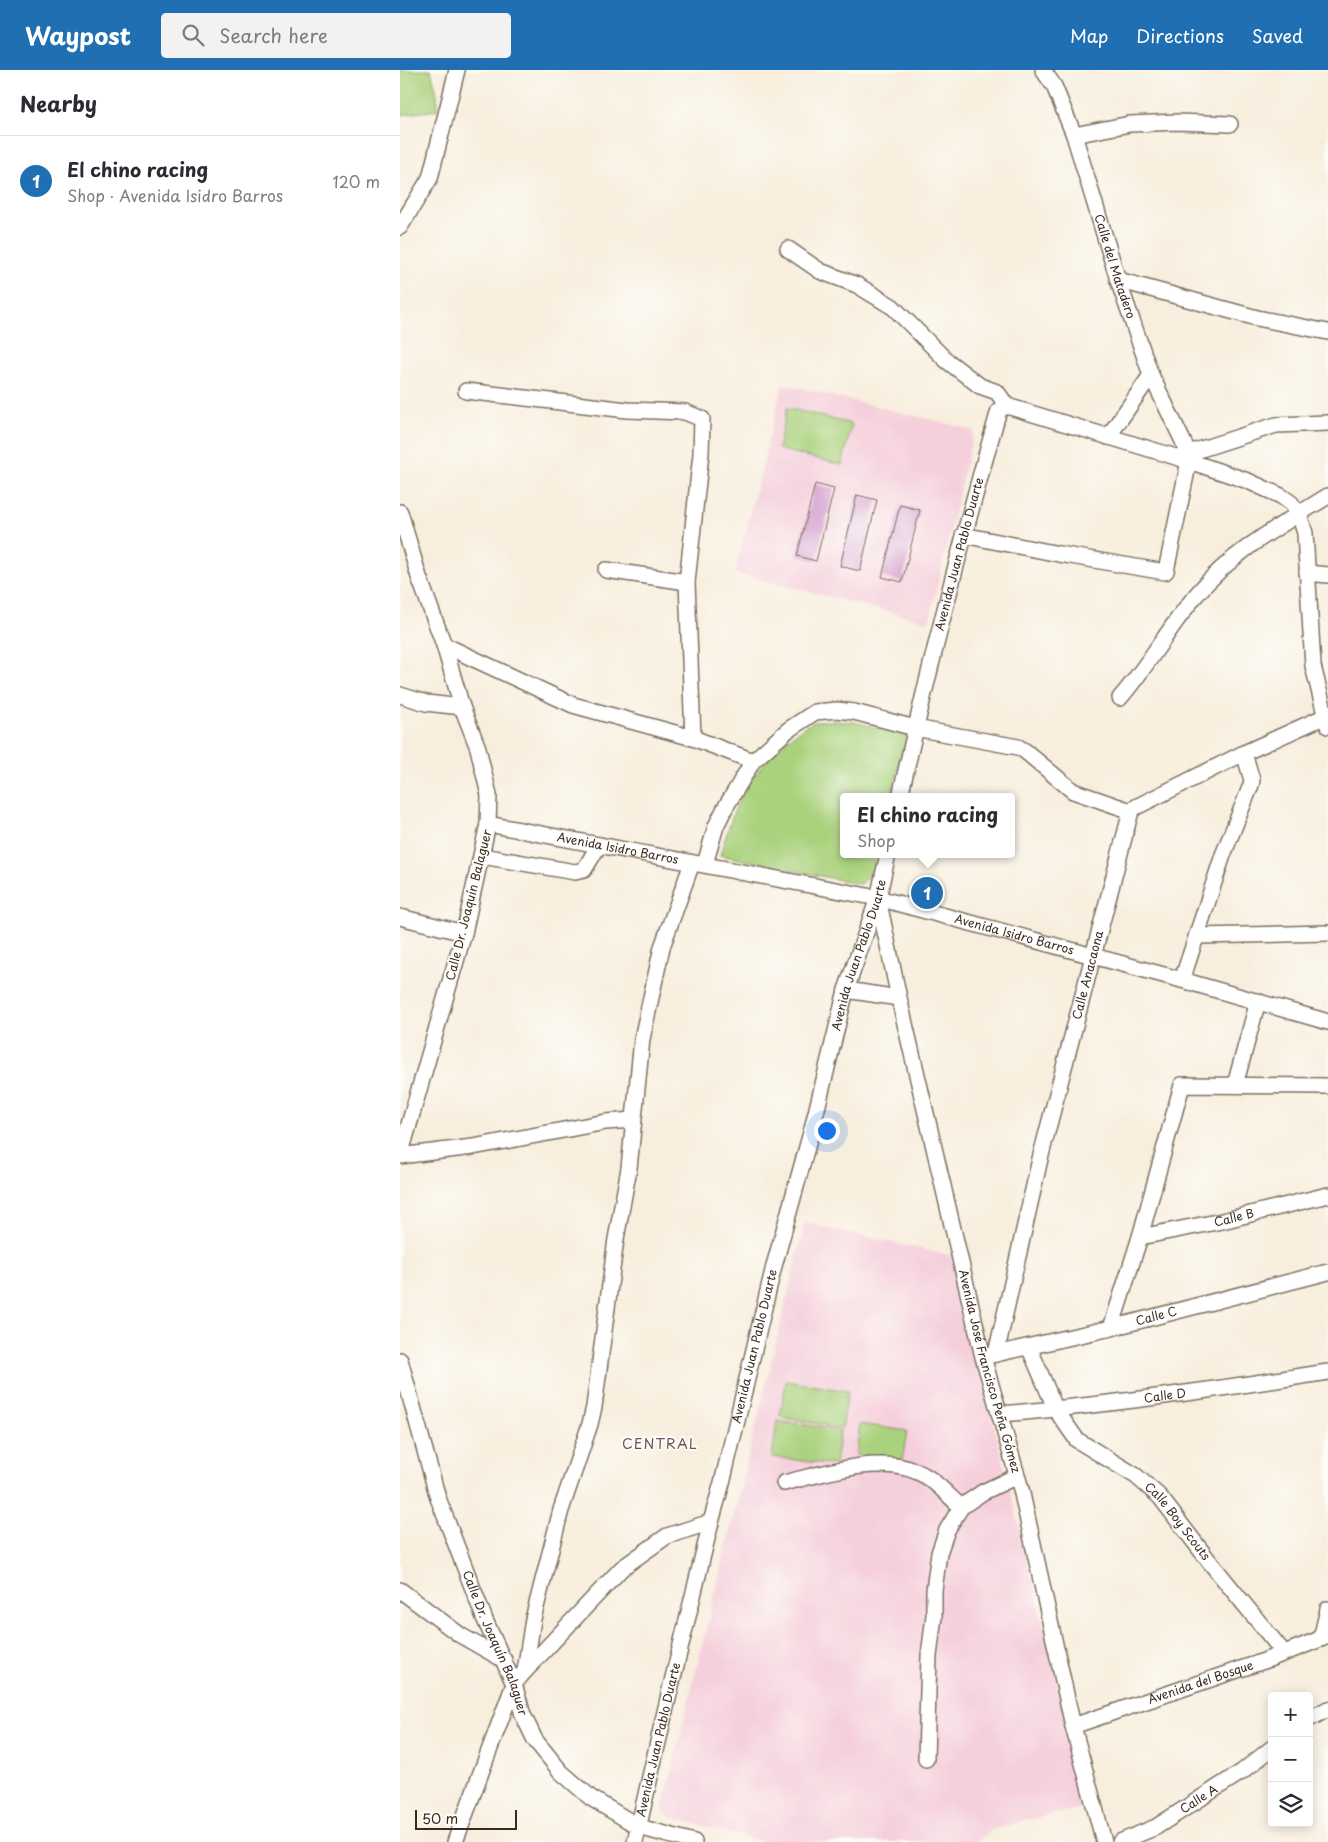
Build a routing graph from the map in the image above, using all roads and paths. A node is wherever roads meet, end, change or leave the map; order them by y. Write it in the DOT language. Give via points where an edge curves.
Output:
graph roads {
  1 [pos="457,70"];
  2 [pos="1043,70"];
  3 [pos="1060,70"];
  4 [pos="1054,86"];
  5 [pos="1230,124"];
  6 [pos="1074,136"];
  7 [pos="400,227"];
  8 [pos="788,248"];
  9 [pos="1118,280"];
  10 [pos="1328,332"];
  11 [pos="1151,375"];
  12 [pos="466,391"];
  13 [pos="1008,406"];
  14 [pos="1328,423"];
  15 [pos="1108,437"];
  16 [pos="1190,458"];
  17 [pos="1328,496"];
  18 [pos="400,512"];
  19 [pos="1299,514"];
  20 [pos="963,535"];
  21 [pos="606,570"];
  22 [pos="1308,573"];
  23 [pos="1328,575"];
  24 [pos="687,582"];
  25 [pos="444,645"];
  26 [pos="400,695"];
  27 [pos="1120,698"];
  28 [pos="462,707"];
  29 [pos="1327,719"];
  30 [pos="915,728"];
  31 [pos="693,738"];
  32 [pos="1244,753"];
  33 [pos="753,761"];
  34 [pos="901,793"];
  35 [pos="1131,812"];
  36 [pos="488,824"];
  37 [pos="598,845"];
  38 [pos="482,856"];
  39 [pos="887,858"];
  40 [pos="698,863"];
  41 [pos="878,898"];
  42 [pos="400,917"];
  43 [pos="1328,932"];
  44 [pos="464,933"];
  45 [pos="1198,936"];
  46 [pos="1094,956"];
  47 [pos="1182,980"];
  48 [pos="846,990"];
  49 [pos="899,998"];
  50 [pos="1258,1001"];
  51 [pos="1328,1022"];
  52 [pos="1234,1085"];
  53 [pos="1328,1086"];
  54 [pos="633,1120"];
  55 [pos="400,1156"];
  56 [pos="1328,1195"];
  57 [pos="1140,1237"];
  58 [pos="1328,1272"];
  59 [pos="1111,1328"];
  60 [pos="1029,1347"];
  61 [pos="990,1356"];
  62 [pos="400,1360"];
  63 [pos="1328,1372"];
  64 [pos="1056,1410"];
  65 [pos="1001,1414"];
  66 [pos="1017,1476"];
  67 [pos="784,1483"];
  68 [pos="961,1507"];
  69 [pos="711,1522"];
  70 [pos="400,1590"];
  71 [pos="1328,1609"];
  72 [pos="1325,1638"];
  73 [pos="1284,1653"];
  74 [pos="504,1660"];
  75 [pos="525,1671"];
  76 [pos="514,1684"];
  77 [pos="1328,1709"];
  78 [pos="1313,1717"];
  79 [pos="1073,1726"];
  80 [pos="1268,1751"];
  81 [pos="926,1759"];
  82 [pos="639,1827"];
  83 [pos="455,1842"];
  84 [pos="635,1842"];
  85 [pos="694,1842"];
  86 [pos="1104,1842"];
  87 [pos="1120,1842"];
  1 -- 7 [label="street" via="430,178"];
  2 -- 4 [label="street, Calle del Matadero"];
  3 -- 4 [label="street"];
  4 -- 6 [label="street, Calle del Matadero"];
  5 -- 6 [label="street" via="1130,124"];
  6 -- 9 [label="street, Calle del Matadero"];
  8 -- 13 [label="street" via="820,271 857,286 893,307 946,360 980,386 997,392"];
  9 -- 10 [label="street" via="1257,318"];
  9 -- 11 [label="street, Calle del Matadero"];
  11 -- 15 [label="street"];
  11 -- 16 [label="street, Calle del Matadero"];
  12 -- 24 [label="street" via="627,410 685,412 702,419"];
  13 -- 15 [label="street"];
  13 -- 20 [label="street, Avenida Juan Pablo Duarte" via="999,410"];
  14 -- 16 [label="street" via="1276,425"];
  15 -- 16 [label="street"];
  16 -- 19 [label="street" via="1281,496"];
  16 -- 20 [label="street" via="1165,572"];
  17 -- 19 [label="street"];
  18 -- 25 [label="street, Calle Dr. Joaquín Balaguer" via="418,576"];
  19 -- 22 [label="street" via="1305,533"];
  19 -- 27 [label="street" via="1255,540 1219,570 1197,593"];
  20 -- 30 [label="street, Avenida Juan Pablo Duarte"];
  21 -- 24 [label="street"];
  22 -- 23 [label="street"];
  22 -- 29 [label="street" via="1313,666"];
  24 -- 31 [label="street"];
  25 -- 28 [label="street, Calle Dr. Joaquín Balaguer"];
  25 -- 31 [label="street" via="574,705"];
  26 -- 28 [label="street" via="426,703"];
  28 -- 36 [label="street, Calle Dr. Joaquín Balaguer" via="478,748 489,795"];
  29 -- 32 [label="street"];
  30 -- 33 [label="street" via="854,712 821,711 809,715 788,730"];
  30 -- 34 [label="street, Avenida Juan Pablo Duarte"];
  30 -- 35 [label="street" via="1022,749 1073,791"];
  31 -- 33 [label="street"];
  32 -- 35 [label="street"];
  32 -- 45 [label="street" via="1251,785 1223,855"];
  33 -- 40 [label="street" via="724,808"];
  35 -- 46 [label="street, Calle Anacaona"];
  36 -- 37 [label="street, Avenida Isidro Barros"];
  36 -- 38 [label="street, Calle Dr. Joaquín Balaguer"];
  37 -- 38 [label="street" via="584,870 575,872"];
  37 -- 40 [label="street, Avenida Isidro Barros"];
  38 -- 44 [label="street, Calle Dr. Joaquín Balaguer"];
  39 -- 41 [label="street, Avenida Juan Pablo Duarte"];
  40 -- 41 [label="street, Avenida Isidro Barros"];
  40 -- 54 [label="street" via="668,930 659,961 642,1039"];
  41 -- 46 [label="street, Avenida Isidro Barros"];
  41 -- 48 [label="street, Avenida Juan Pablo Duarte"];
  41 -- 49 [label="street, Avenida José Francisco Peña Gómez"];
  42 -- 44 [label="street"];
  43 -- 45 [label="street"];
  44 -- 55 [label="street, Calle Dr. Joaquín Balaguer"];
  45 -- 47 [label="street"];
  46 -- 47 [label="street, Avenida Isidro Barros"];
  46 -- 61 [label="street, Calle Anacaona"];
  47 -- 50 [label="street, Avenida Isidro Barros"];
  48 -- 49 [label="street"];
  48 -- 69 [label="street, Avenida Juan Pablo Duarte"];
  49 -- 61 [label="street, Avenida José Francisco Peña Gómez"];
  50 -- 51 [label="street, Avenida Isidro Barros"];
  50 -- 52 [label="street"];
  52 -- 53 [label="street"];
  52 -- 57 [label="street" via="1182,1085"];
  54 -- 55 [label="street"];
  54 -- 75 [label="street" via="594,1407 560,1510 533,1619"];
  56 -- 57 [label="street, Calle B"];
  57 -- 59 [label="street"];
  58 -- 59 [label="street, Calle C"];
  59 -- 60 [label="street, Calle C"];
  60 -- 61 [label="street, Calle C"];
  60 -- 64 [label="street, Calle Boy Scouts"];
  61 -- 65 [label="street, Avenida José Francisco Peña Gómez"];
  62 -- 74 [label="street, Calle Dr. Joaquín Balaguer" via="438,1498 485,1620"];
  63 -- 64 [label="street, Calle D"];
  64 -- 65 [label="street, Calle D"];
  64 -- 73 [label="street, Calle Boy Scouts" via="1077,1440 1136,1476 1160,1497"];
  65 -- 66 [label="street, Avenida José Francisco Peña Gómez"];
  66 -- 68 [label="street"];
  66 -- 79 [label="street, Avenida José Francisco Peña Gómez"];
  67 -- 68 [label="street" via="866,1466 892,1465 929,1478"];
  68 -- 81 [label="street" via="947,1530 937,1562 928,1656"];
  69 -- 75 [label="street" via="667,1536 622,1568"];
  69 -- 82 [label="street, Avenida Juan Pablo Duarte"];
  70 -- 74 [label="street" via="460,1635"];
  71 -- 72 [label="street"];
  72 -- 73 [label="street, Avenida del Bosque"];
  73 -- 79 [label="street, Avenida del Bosque"];
  74 -- 76 [label="street, Calle Dr. Joaquín Balaguer"];
  75 -- 76 [label="street"];
  76 -- 82 [label="street, Calle Dr. Joaquín Balaguer" via="535,1740 561,1772 591,1798"];
  76 -- 83 [label="street"];
  77 -- 78 [label="street"];
  79 -- 86 [label="street, Avenida José Francisco Peña Gómez"];
  80 -- 87 [label="street, Calle A" via="1156,1827"];
  82 -- 84 [label="street, Avenida Juan Pablo Duarte"];
  82 -- 85 [label="street, Calle Dr. Joaquín Balaguer"];
}
